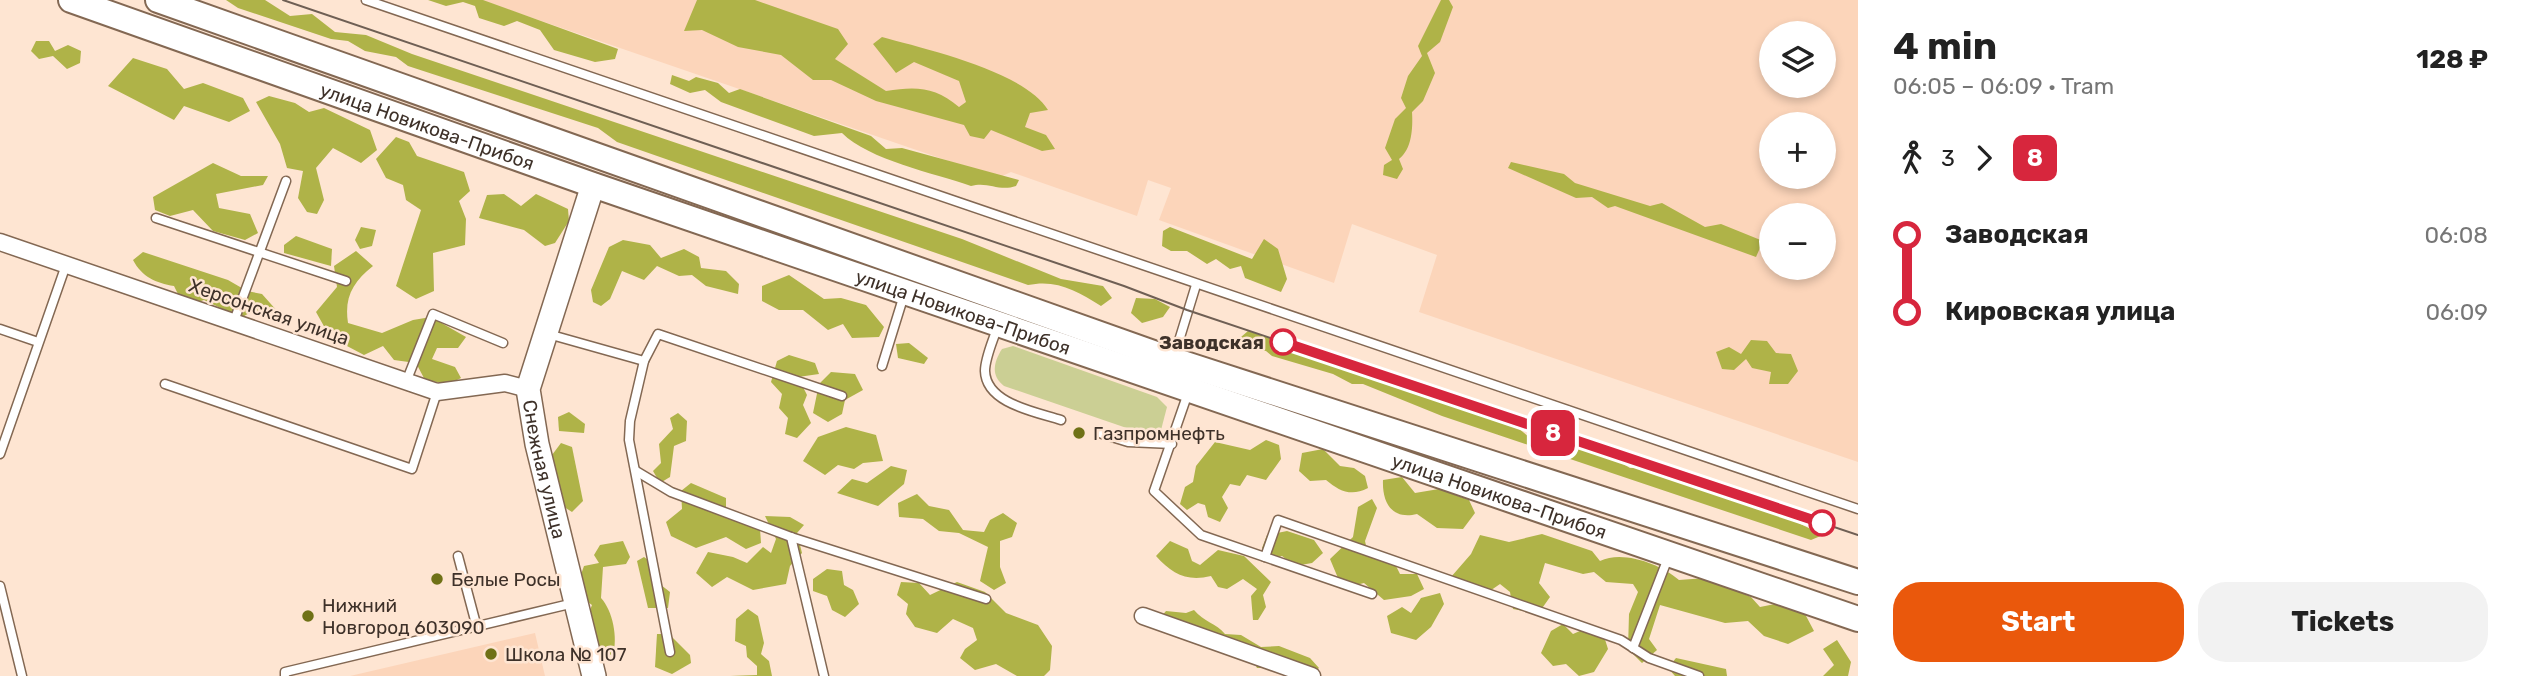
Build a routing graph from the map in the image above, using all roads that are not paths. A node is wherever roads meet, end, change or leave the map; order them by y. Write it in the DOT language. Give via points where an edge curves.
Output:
graph roads {
  1 [pos="71,0"];
  2 [pos="158,0"];
  3 [pos="366,0"];
  4 [pos="285,181"];
  5 [pos="593,185"];
  6 [pos="156,218"];
  7 [pos="0,242"];
  8 [pos="258,250"];
  9 [pos="66,265"];
  10 [pos="346,281"];
  11 [pos="1196,285"];
  12 [pos="905,292"];
  13 [pos="234,321"];
  14 [pos="998,325"];
  15 [pos="0,329"];
  16 [pos="545,333"];
  17 [pos="38,342"];
  18 [pos="503,343"];
  19 [pos="1173,360"];
  20 [pos="644,361"];
  21 [pos="882,366"];
  22 [pos="1193,379"];
  23 [pos="406,382"];
  24 [pos="165,384"];
  25 [pos="528,390"];
  26 [pos="437,392"];
  27 [pos="842,396"];
  28 [pos="1061,420"];
  29 [pos="1102,434"];
  30 [pos="1172,444"];
  31 [pos="0,454"];
  32 [pos="636,471"];
  33 [pos="1858,509"];
  34 [pos="790,537"];
  35 [pos="1670,555"];
  36 [pos="458,556"];
  37 [pos="1265,557"];
  38 [pos="1858,582"];
  39 [pos="0,586"];
  40 [pos="1372,594"];
  41 [pos="986,599"];
  42 [pos="576,603"];
  43 [pos="1143,616"];
  44 [pos="1858,620"];
  45 [pos="475,624"];
  46 [pos="1633,648"];
  47 [pos="670,652"];
  48 [pos="1265,668"];
  49 [pos="22,676"];
  50 [pos="285,676"];
  51 [pos="594,676"];
  52 [pos="824,676"];
  53 [pos="1312,676"];
  54 [pos="1699,676"];
  1 -- 5 [label="main road, улица Новикова-Прибоя"];
  2 -- 19 [label="main road, улица Новикова-Прибоя"];
  3 -- 11 [label="lane"];
  4 -- 8 [label="lane"];
  5 -- 12 [label="main road, улица Новикова-Прибоя"];
  5 -- 16 [label="street, Снежная улица"];
  6 -- 8 [label="lane"];
  7 -- 9 [label="street, Херсонская улица"];
  8 -- 10 [label="lane"];
  8 -- 13 [label="lane"];
  9 -- 13 [label="street, Херсонская улица"];
  9 -- 17 [label="lane"];
  11 -- 19 [label="lane"];
  11 -- 33 [label="lane"];
  12 -- 14 [label="main road, улица Новикова-Прибоя"];
  12 -- 21 [label="lane"];
  13 -- 23 [label="street, Херсонская улица"];
  14 -- 22 [label="main road, улица Новикова-Прибоя"];
  14 -- 28 [label="lane" via="985,371 988,385 1003,400"];
  15 -- 17 [label="lane"];
  16 -- 20 [label="lane"];
  16 -- 25 [label="street, Снежная улица"];
  17 -- 31 [label="lane"];
  18 -- 23 [label="lane" via="433,314"];
  19 -- 22 [label="main road, улица Новикова-Прибоя"];
  20 -- 27 [label="lane" via="658,334"];
  20 -- 32 [label="lane" via="630,421"];
  22 -- 30 [label="lane"];
  22 -- 35 [label="main road, улица Новикова-Прибоя"];
  22 -- 38 [label="main road, улица Новикова-Прибоя"];
  23 -- 26 [label="street, Херсонская улица"];
  24 -- 26 [label="lane" via="412,469"];
  25 -- 26 [label="street, Херсонская улица" via="505,383"];
  25 -- 42 [label="street, Снежная улица"];
  29 -- 30 [label="lane" via="1128,442"];
  30 -- 37 [label="lane" via="1154,491 1201,535"];
  32 -- 34 [label="lane" via="671,492"];
  32 -- 47 [label="lane"];
  34 -- 41 [label="lane"];
  34 -- 52 [label="lane"];
  35 -- 44 [label="main road, улица Новикова-Прибоя"];
  35 -- 46 [label="lane"];
  36 -- 45 [label="lane"];
  37 -- 40 [label="lane"];
  37 -- 46 [label="lane" via="1278,520"];
  39 -- 49 [label="lane"];
  42 -- 45 [label="lane"];
  42 -- 51 [label="street, Снежная улица"];
  43 -- 48 [label="street"];
  45 -- 50 [label="lane" via="285,672"];
  46 -- 54 [label="lane"];
  48 -- 53 [label="street"];
}
